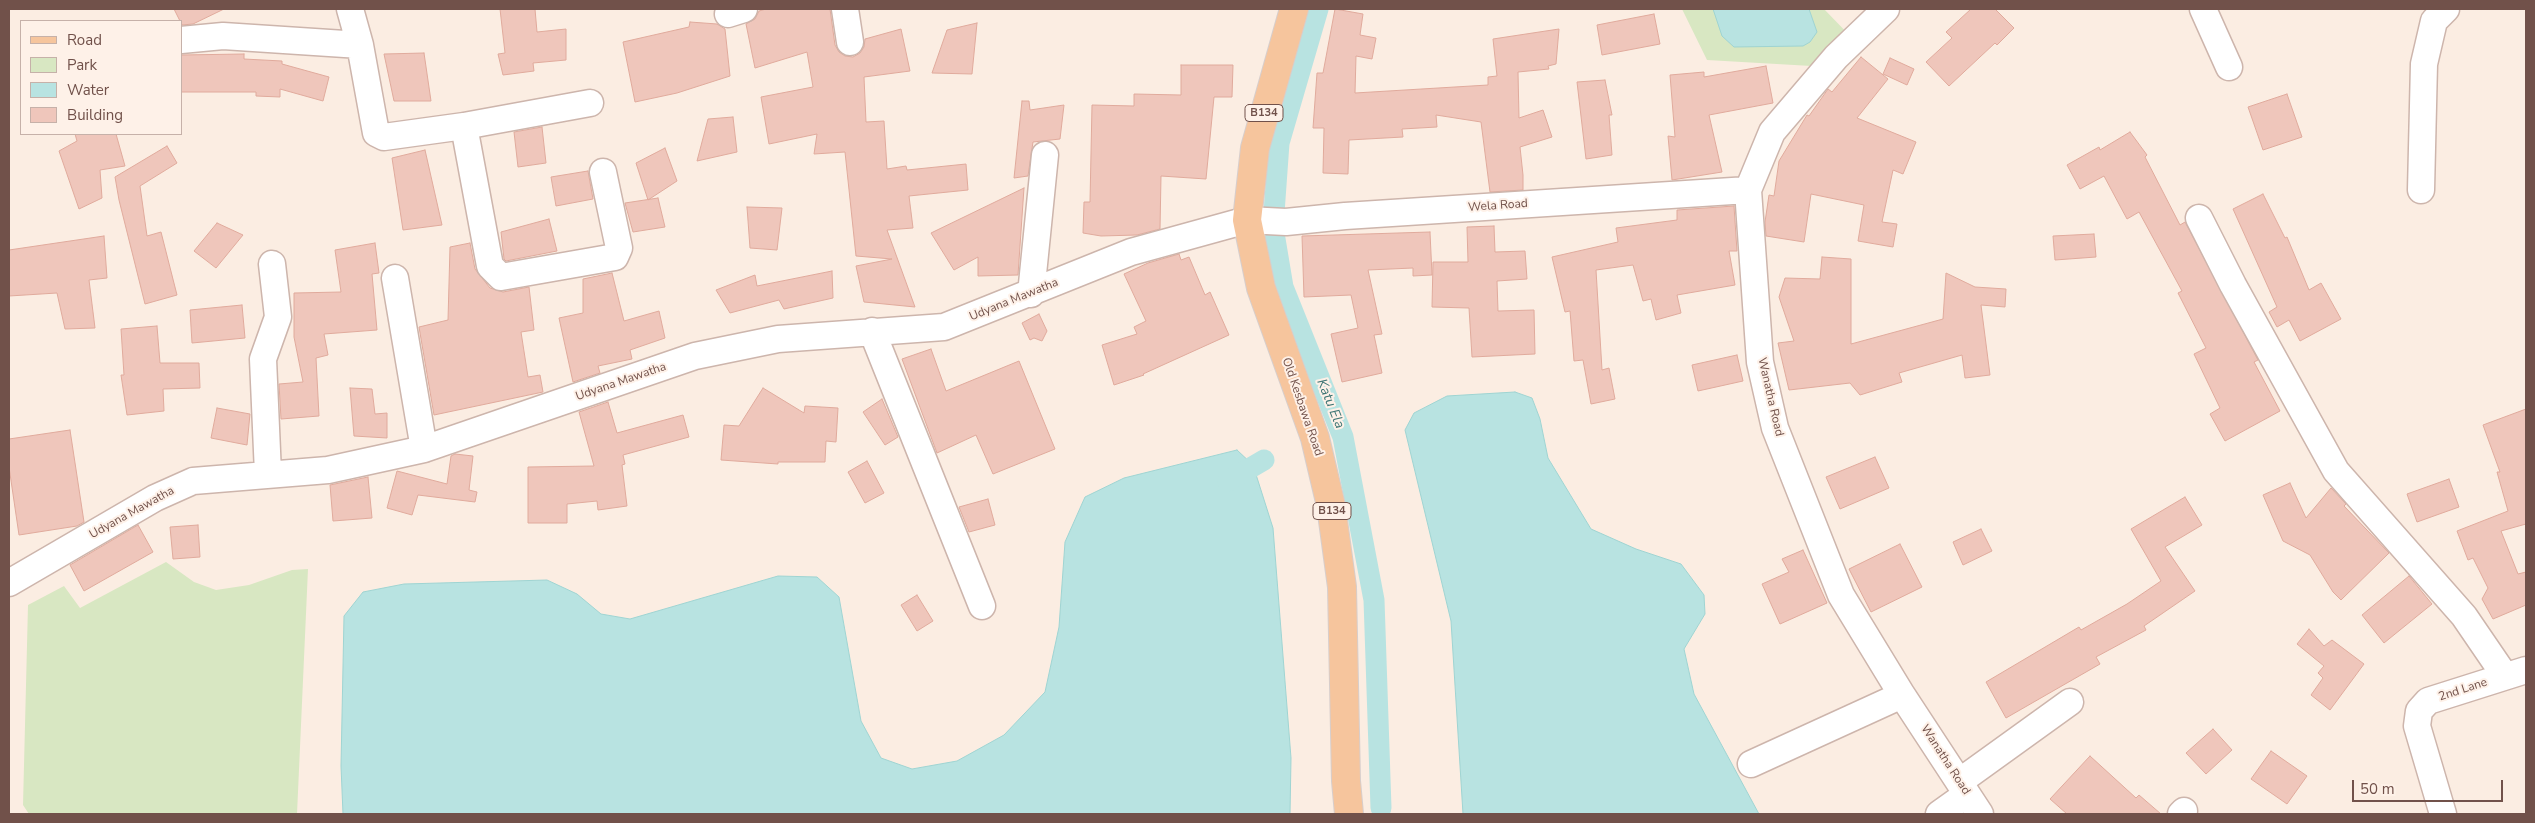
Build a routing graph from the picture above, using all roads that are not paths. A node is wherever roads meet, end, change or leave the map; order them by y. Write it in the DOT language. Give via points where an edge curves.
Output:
graph roads {
  1 [pos="350,9"];
  2 [pos="845,9"];
  3 [pos="1294,9"];
  4 [pos="1886,9"];
  5 [pos="2203,9"];
  6 [pos="2446,9"];
  7 [pos="182,40"];
  8 [pos="850,42"];
  9 [pos="360,44"];
  10 [pos="2229,67"];
  11 [pos="590,103"];
  12 [pos="464,126"];
  13 [pos="1045,155"];
  14 [pos="603,172"];
  15 [pos="1748,190"];
  16 [pos="2421,190"];
  17 [pos="2199,218"];
  18 [pos="1265,221"];
  19 [pos="272,264"];
  20 [pos="395,278"];
  21 [pos="1031,294"];
  22 [pos="872,331"];
  23 [pos="424,448"];
  24 [pos="268,474"];
  25 [pos="9,583"];
  26 [pos="982,606"];
  27 [pos="2516,673"];
  28 [pos="1902,695"];
  29 [pos="2070,702"];
  30 [pos="1752,764"];
  31 [pos="1969,797"];
  32 [pos="1349,814"];
  33 [pos="1939,814"];
  34 [pos="2443,814"];
  1 -- 9 [label="street"];
  2 -- 8 [label="street"];
  3 -- 18 [label="main road, Old Kesbawa Road / B134" via="1255,148"];
  4 -- 15 [label="street, Wanatha Road" via="1836,57 1772,132"];
  5 -- 10 [label="street"];
  6 -- 16 [label="street" via="2434,21 2424,64"];
  7 -- 9 [label="street" via="224,36"];
  9 -- 12 [label="street" via="376,133 384,137"];
  11 -- 12 [label="street"];
  12 -- 14 [label="street" via="490,266 501,277 615,257 619,248"];
  13 -- 21 [label="street"];
  15 -- 18 [label="street, Wela Road"];
  15 -- 28 [label="street, Wanatha Road" via="1760,362 1775,428 1842,594"];
  17 -- 27 [label="street" via="2336,471"];
  18 -- 21 [label="street, Udyana Mawatha" via="1131,252"];
  18 -- 32 [label="main road, Old Kesbawa Road / B134" via="1260,288 1315,438 1331,506 1342,586"];
  19 -- 24 [label="street" via="278,317 263,359"];
  20 -- 23 [label="street"];
  21 -- 22 [label="street, Udyana Mawatha" via="944,327"];
  22 -- 23 [label="street, Udyana Mawatha" via="778,339 695,356"];
  22 -- 26 [label="street"];
  23 -- 24 [label="street, Udyana Mawatha" via="328,470"];
  24 -- 25 [label="street, Udyana Mawatha" via="193,481 155,498"];
  27 -- 34 [label="street, 2nd Lane" via="2428,701 2419,711 2417,726"];
  28 -- 30 [label="street"];
  28 -- 31 [label="street, Wanatha Road"];
  29 -- 31 [label="street"];
  31 -- 33 [label="street"];
}
